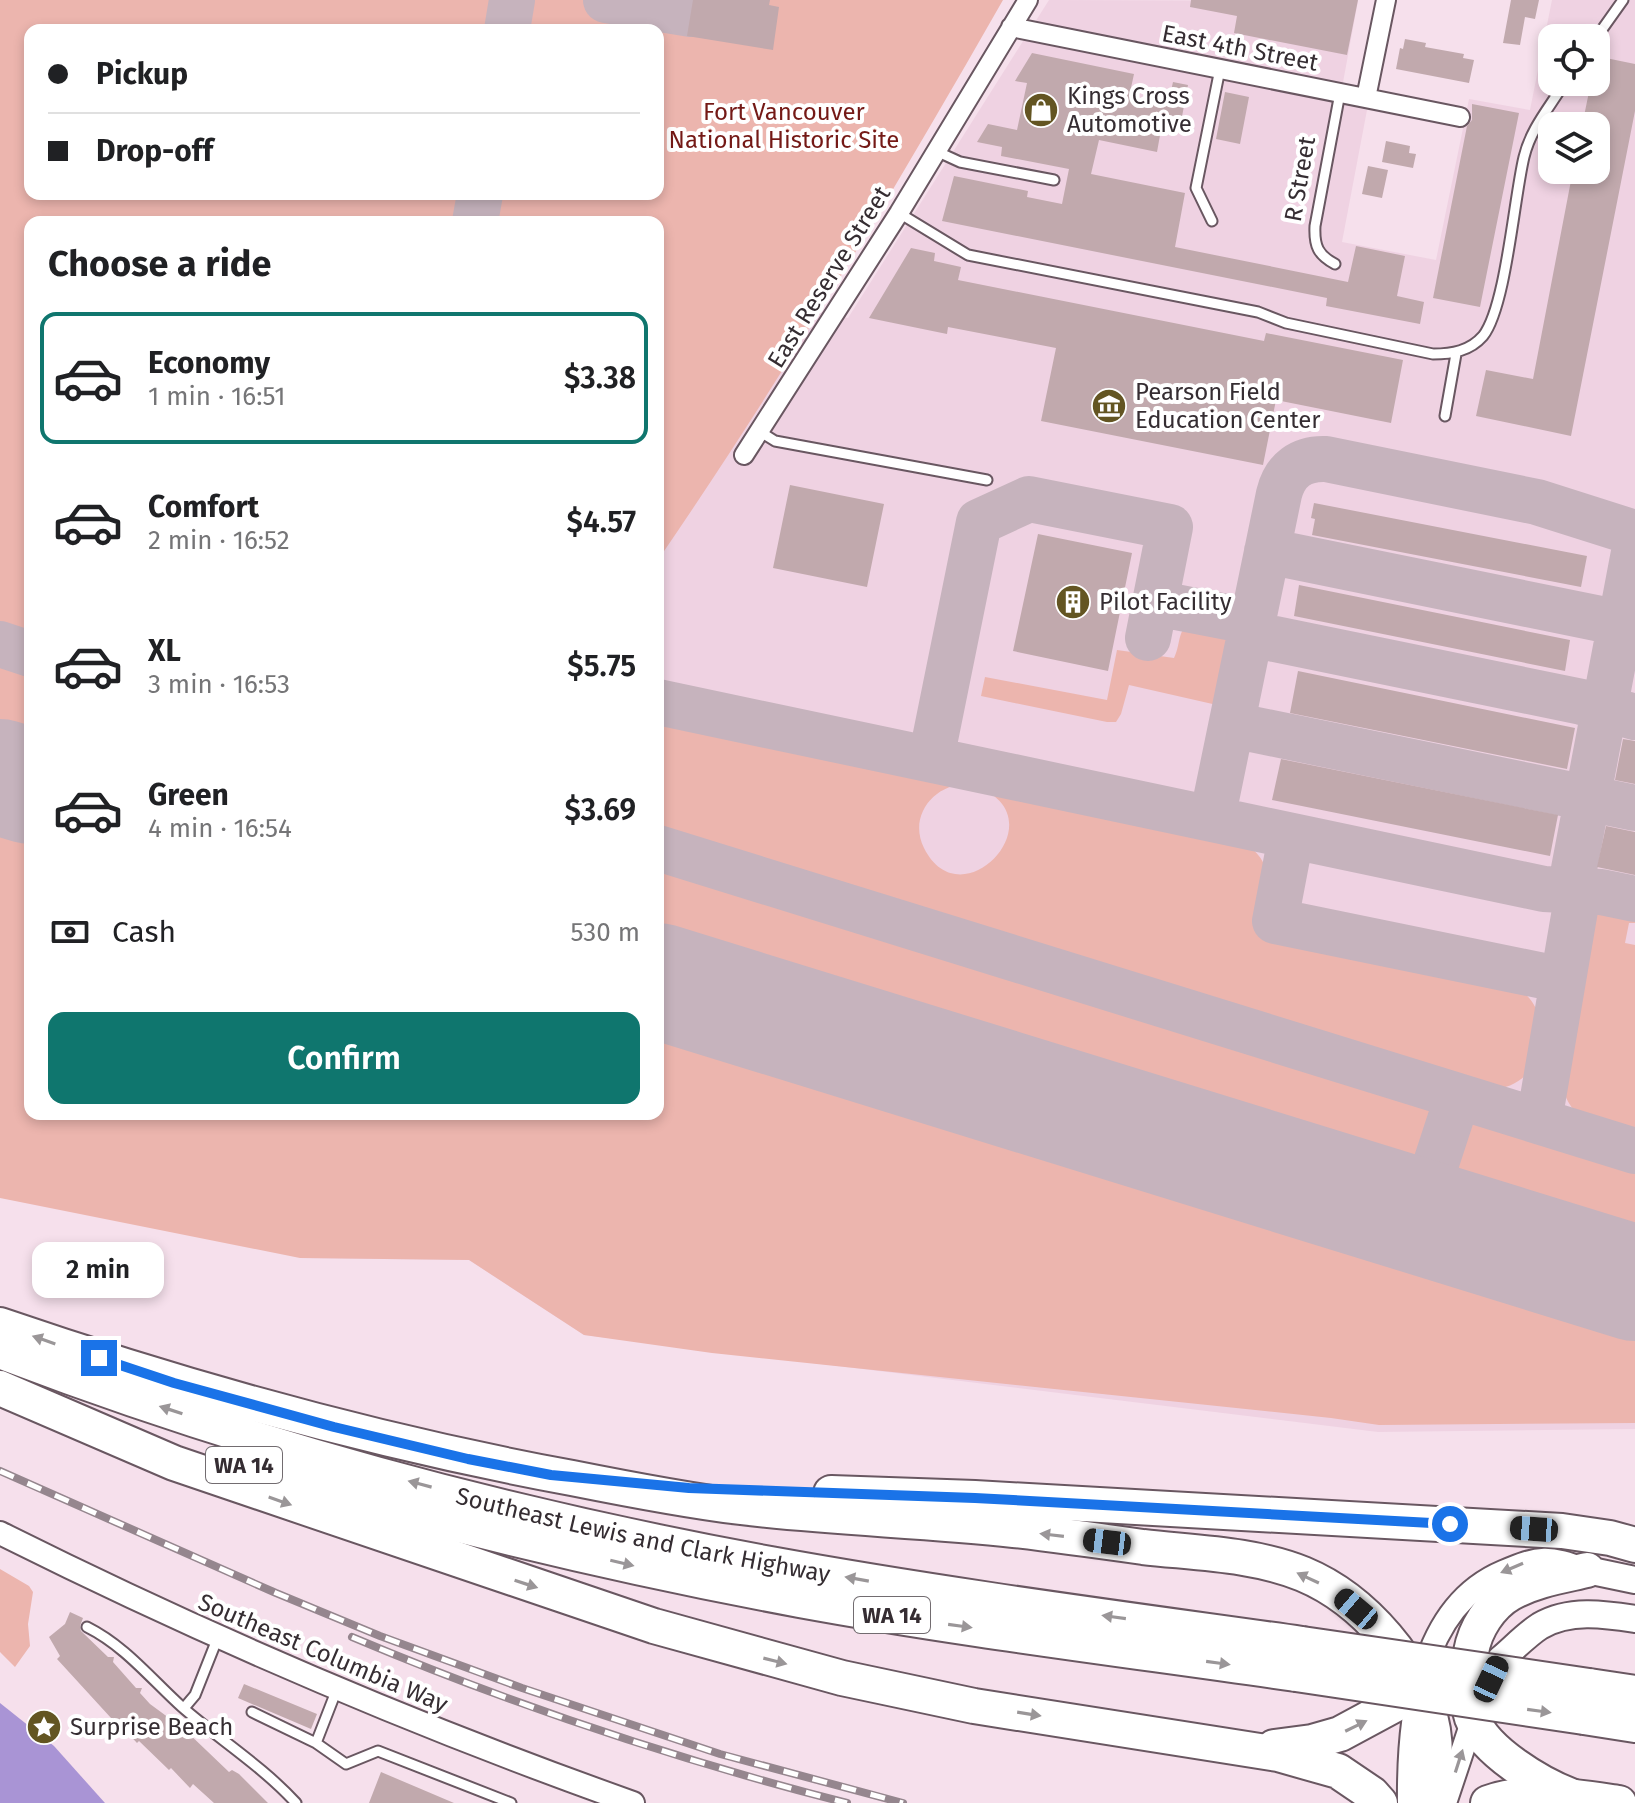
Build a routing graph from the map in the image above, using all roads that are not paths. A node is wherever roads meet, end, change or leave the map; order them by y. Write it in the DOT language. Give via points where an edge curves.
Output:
graph roads {
  1 [pos="1028,0"];
  2 [pos="1386,0"];
  3 [pos="1623,0"];
  4 [pos="1606,24"];
  5 [pos="1011,27"];
  6 [pos="1220,69"];
  7 [pos="1340,93"];
  8 [pos="1555,96"];
  9 [pos="1366,98"];
  10 [pos="1460,117"];
  11 [pos="936,151"];
  12 [pos="1054,180"];
  13 [pos="899,213"];
  14 [pos="1212,221"];
  15 [pos="1335,264"];
  16 [pos="1456,354"];
  17 [pos="1445,416"];
  18 [pos="759,431"];
  19 [pos="744,455"];
  20 [pos="987,480"];
  21 [pos="0,1325"];
  22 [pos="0,1351"];
  23 [pos="0,1385"];
  24 [pos="551,1475"];
  25 [pos="0,1533"];
  26 [pos="1635,1545"];
  27 [pos="1587,1570"];
  28 [pos="1635,1580"];
  29 [pos="1635,1619"];
  30 [pos="87,1627"];
  31 [pos="218,1637"];
  32 [pos="1299,1659"];
  33 [pos="1501,1659"];
  34 [pos="1467,1672"];
  35 [pos="337,1689"];
  36 [pos="1420,1689"];
  37 [pos="1635,1693"];
  38 [pos="1587,1702"];
  39 [pos="184,1708"];
  40 [pos="252,1712"];
  41 [pos="1472,1719"];
  42 [pos="1635,1725"];
  43 [pos="316,1743"];
  44 [pos="1253,1748"];
  45 [pos="1571,1796"];
  46 [pos="296,1803"];
  47 [pos="511,1803"];
  48 [pos="633,1803"];
  49 [pos="1380,1803"];
  50 [pos="1409,1803"];
  51 [pos="1432,1803"];
  52 [pos="1445,1803"];
  53 [pos="1488,1803"];
  54 [pos="1619,1803"];
  1 -- 5 [label="street, East Reserve Street"];
  2 -- 9 [label="street"];
  3 -- 4 [label="lane"];
  5 -- 6 [label="street, East 4th Street"];
  5 -- 11 [label="street, East Reserve Street"];
  6 -- 7 [label="street, East 4th Street"];
  6 -- 14 [label="lane" via="1196,188"];
  7 -- 9 [label="street, East 4th Street"];
  7 -- 15 [label="lane, R Street" via="1314,241 1320,256"];
  8 -- 16 [label="lane" via="1534,127 1524,156 1495,309 1482,336"];
  9 -- 10 [label="street, East 4th Street"];
  11 -- 12 [label="lane" via="960,162"];
  11 -- 13 [label="street, East Reserve Street"];
  13 -- 16 [label="lane" via="968,255 1258,312 1286,323 1419,351"];
  13 -- 18 [label="street, East Reserve Street"];
  16 -- 17 [label="lane"];
  18 -- 19 [label="street, East Reserve Street"];
  18 -- 20 [label="lane" via="775,441"];
  24 -- 21 [label="highway, one-way" via="334,1427 174,1383"];
  32 -- 22 [label="highway, Southeast Lewis and Clark Highway / WA 14, one-way" via="631,1535 464,1496 162,1407"];
  23 -- 32 [label="highway, Southeast Lewis and Clark Highway / WA 14, one-way" via="356,1499 691,1579 913,1619"];
  23 -- 44 [label="highway, one-way" via="174,1463 260,1494 624,1617 758,1656 974,1706"];
  24 -- 26 [label="highway" via="689,1488 975,1498 1562,1531"];
  36 -- 24 [label="highway, one-way" via="1403,1655 1340,1595 1304,1574 1262,1562 1013,1530 742,1507"];
  25 -- 31 [label="street, Southeast Columbia Way"];
  27 -- 28 [label="main road"];
  27 -- 34 [label="highway" via="1544,1579 1508,1595 1481,1621"];
  27 -- 36 [label="street, one-way" via="1554,1558 1525,1563 1472,1590 1445,1620"];
  29 -- 33 [label="main road" via="1564,1617 1540,1626"];
  30 -- 39 [label="lane" via="115,1643"];
  31 -- 35 [label="street, Southeast Columbia Way"];
  31 -- 39 [label="lane" via="201,1683"];
  32 -- 38 [label="highway, Southeast Lewis and Clark Highway / WA 14, bridge"];
  33 -- 34 [label="highway"];
  33 -- 41 [label="street"];
  34 -- 36 [label="highway"];
  34 -- 41 [label="highway"];
  35 -- 43 [label="lane"];
  35 -- 48 [label="street, Southeast Columbia Way"];
  44 -- 36 [label="highway, one-way" via="1340,1734"];
  36 -- 50 [label="street" via="1411,1721"];
  36 -- 51 [label="highway" via="1436,1756"];
  37 -- 38 [label="highway, Southeast Lewis and Clark Highway / WA 14"];
  38 -- 42 [label="highway, Southeast Lewis and Clark Highway / WA 14"];
  39 -- 46 [label="lane" via="274,1779"];
  40 -- 43 [label="lane"];
  41 -- 45 [label="highway" via="1505,1758"];
  52 -- 41 [label="street, one-way"];
  43 -- 47 [label="lane" via="346,1764 378,1751"];
  44 -- 49 [label="highway" via="1338,1771"];
  45 -- 53 [label="highway" via="1525,1795"];
  45 -- 54 [label="highway"];
}
